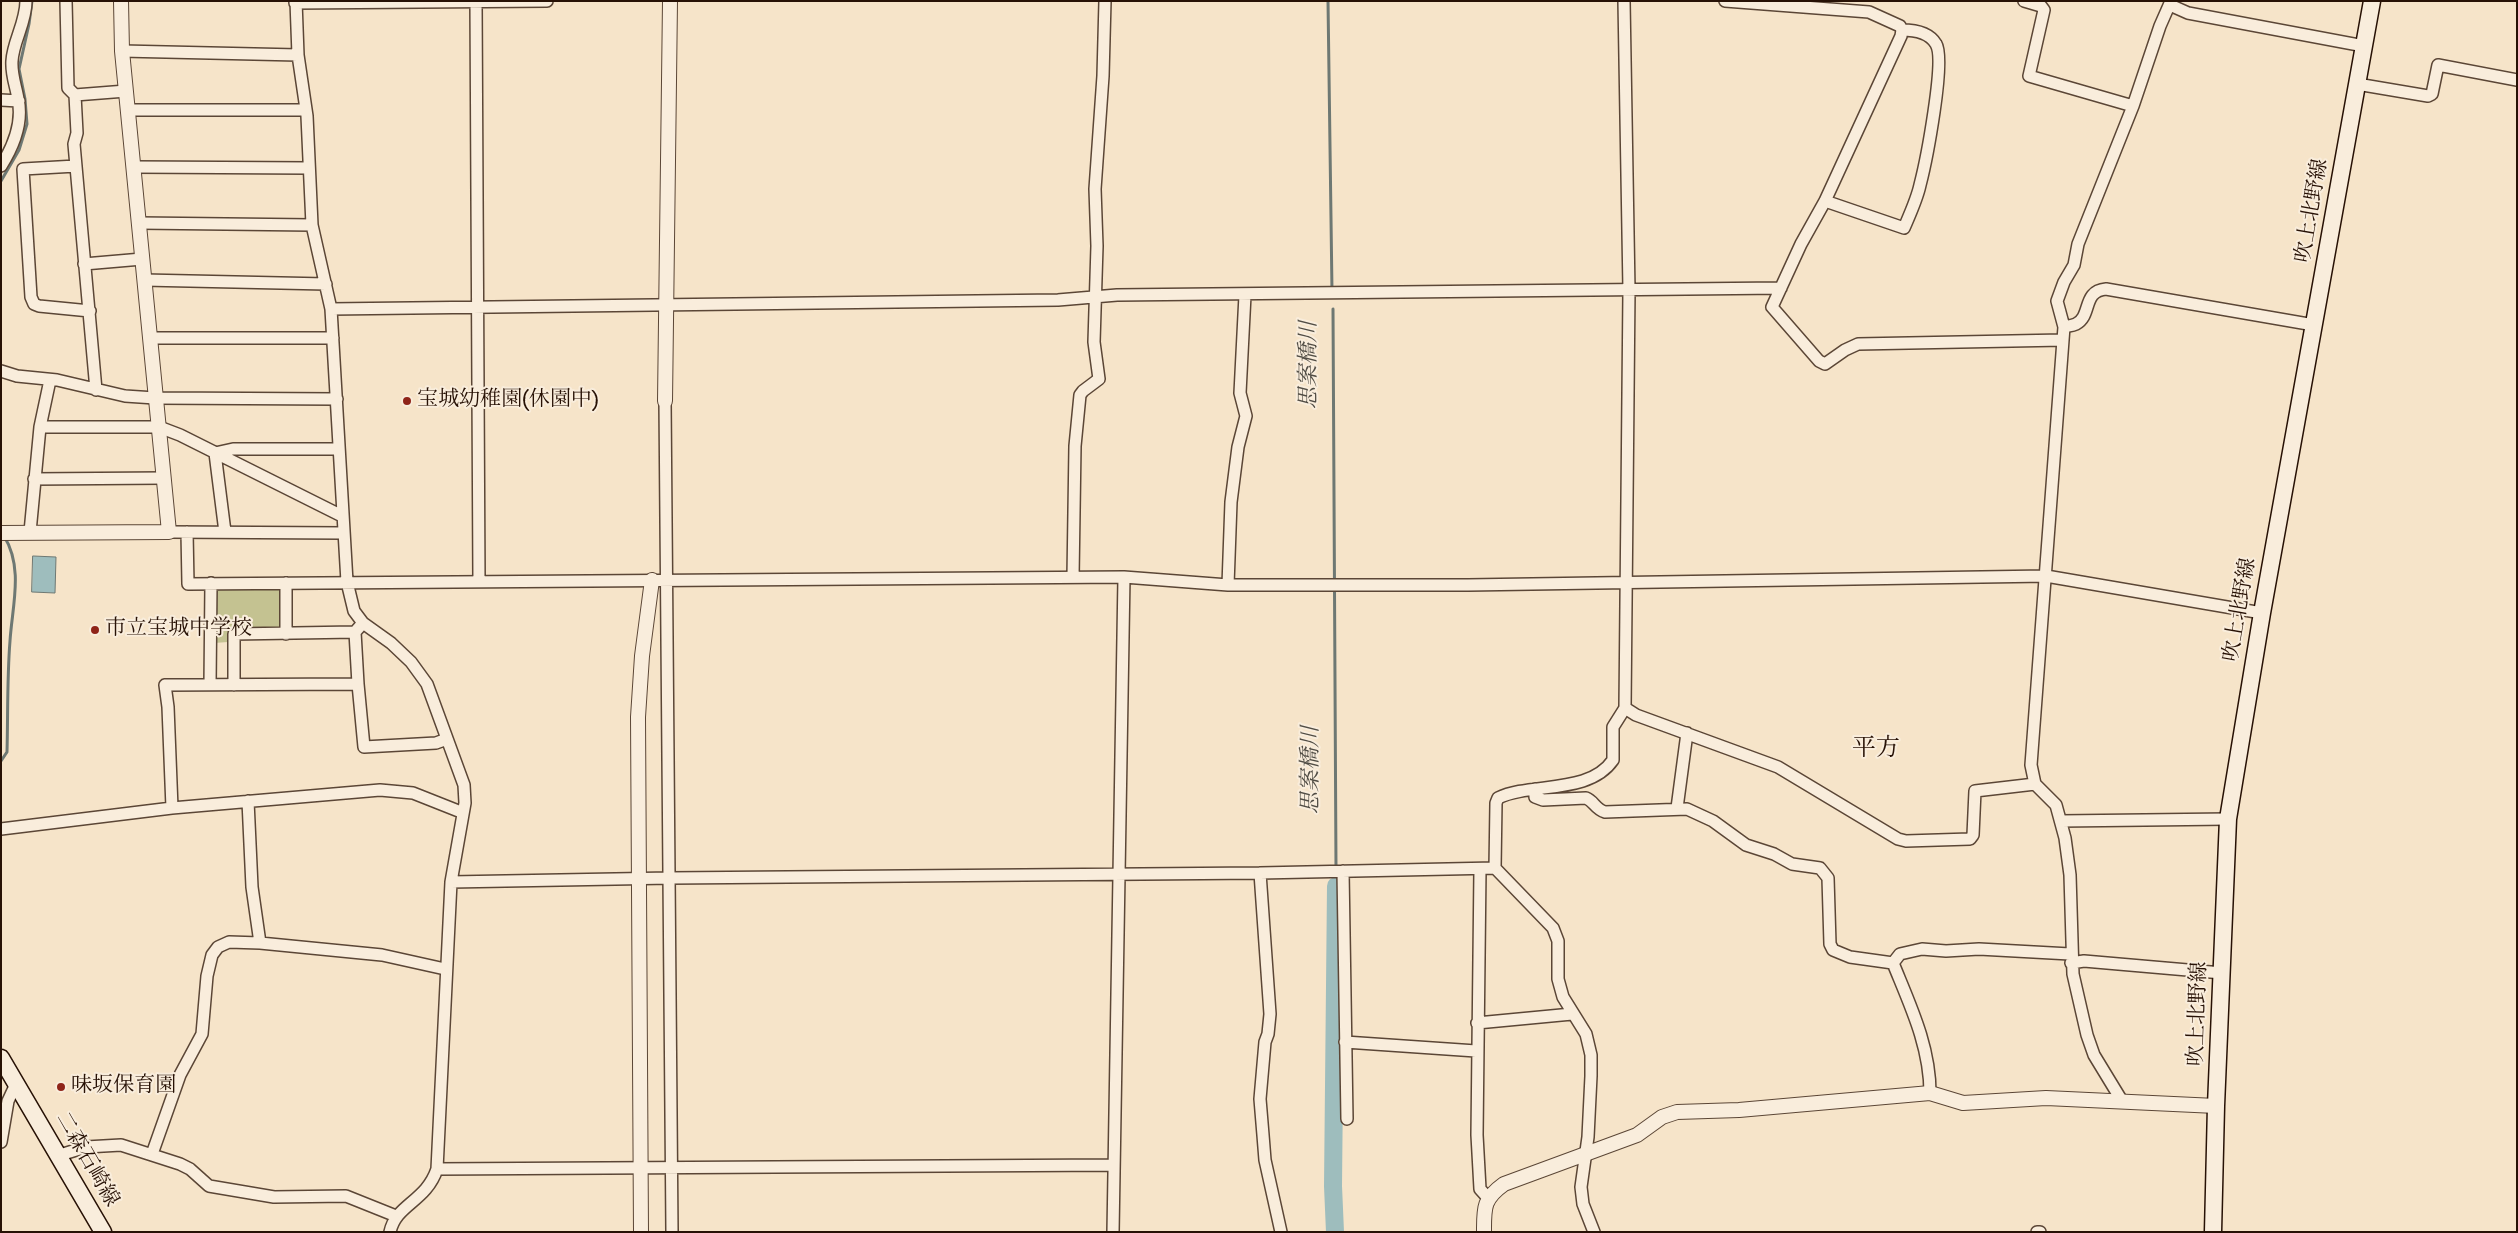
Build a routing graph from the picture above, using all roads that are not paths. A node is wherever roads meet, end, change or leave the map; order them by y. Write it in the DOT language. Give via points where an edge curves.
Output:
graph roads {
  1 [pos="26,1"];
  2 [pos="66,1"];
  3 [pos="121,1"];
  4 [pos="476,1"];
  5 [pos="548,1"];
  6 [pos="670,1"];
  7 [pos="1105,1"];
  8 [pos="1624,1"];
  9 [pos="1725,1"];
  10 [pos="2024,1"];
  11 [pos="2372,1"];
  12 [pos="296,2"];
  13 [pos="2171,3"];
  14 [pos="1870,7"];
  15 [pos="1902,30"];
  16 [pos="2364,46"];
  17 [pos="122,51"];
  18 [pos="298,55"];
  19 [pos="2517,80"];
  20 [pos="2357,84"];
  21 [pos="126,91"];
  22 [pos="75,95"];
  23 [pos="1,100"];
  24 [pos="19,101"];
  25 [pos="2133,106"];
  26 [pos="128,110"];
  27 [pos="306,110"];
  28 [pos="1,166"];
  29 [pos="76,166"];
  30 [pos="134,167"];
  31 [pos="309,168"];
  32 [pos="1824,201"];
  33 [pos="139,223"];
  34 [pos="312,225"];
  35 [pos="142,259"];
  36 [pos="84,264"];
  37 [pos="144,280"];
  38 [pos="326,284"];
  39 [pos="1781,288"];
  40 [pos="1629,290"];
  41 [pos="1245,295"];
  42 [pos="1097,297"];
  43 [pos="479,306"];
  44 [pos="667,306"];
  45 [pos="331,309"];
  46 [pos="90,311"];
  47 [pos="2314,325"];
  48 [pos="2064,327"];
  49 [pos="150,338"];
  50 [pos="333,338"];
  51 [pos="2063,340"];
  52 [pos="1,371"];
  53 [pos="50,380"];
  54 [pos="96,390"];
  55 [pos="155,398"];
  56 [pos="337,399"];
  57 [pos="665,401"];
  58 [pos="40,427"];
  59 [pos="159,427"];
  60 [pos="339,449"];
  61 [pos="215,453"];
  62 [pos="164,478"];
  63 [pos="34,479"];
  64 [pos="342,516"];
  65 [pos="5,532"];
  66 [pos="30,532"];
  67 [pos="169,532"];
  68 [pos="187,532"];
  69 [pos="225,532"];
  70 [pos="343,533"];
  71 [pos="2046,576"];
  72 [pos="1073,577"];
  73 [pos="1124,577"];
  74 [pos="652,580"];
  75 [pos="668,580"];
  76 [pos="479,581"];
  77 [pos="1626,581"];
  78 [pos="347,582"];
  79 [pos="286,583"];
  80 [pos="211,584"];
  81 [pos="1228,585"];
  82 [pos="2262,613"];
  83 [pos="364,622"];
  84 [pos="355,632"];
  85 [pos="286,634"];
  86 [pos="358,684"];
  87 [pos="210,685"];
  88 [pos="234,685"];
  89 [pos="1624,708"];
  90 [pos="1686,733"];
  91 [pos="447,739"];
  92 [pos="2035,784"];
  93 [pos="1535,789"];
  94 [pos="248,801"];
  95 [pos="172,808"];
  96 [pos="1677,808"];
  97 [pos="461,812"];
  98 [pos="2228,819"];
  99 [pos="2061,821"];
  100 [pos="1,829"];
  101 [pos="1495,868"];
  102 [pos="1480,869"];
  103 [pos="1338,871"];
  104 [pos="1260,873"];
  105 [pos="1118,874"];
  106 [pos="639,878"];
  107 [pos="670,878"];
  108 [pos="451,882"];
  109 [pos="260,943"];
  110 [pos="2071,958"];
  111 [pos="1893,963"];
  112 [pos="445,969"];
  113 [pos="2222,973"];
  114 [pos="1572,1014"];
  115 [pos="1477,1023"];
  116 [pos="1345,1042"];
  117 [pos="1476,1051"];
  118 [pos="1,1058"];
  119 [pos="16,1084"];
  120 [pos="1930,1092"];
  121 [pos="2122,1101"];
  122 [pos="2216,1106"];
  123 [pos="1347,1119"];
  124 [pos="1,1142"];
  125 [pos="152,1154"];
  126 [pos="1586,1154"];
  127 [pos="60,1156"];
  128 [pos="1114,1165"];
  129 [pos="437,1169"];
  130 [pos="671,1169"];
  131 [pos="641,1170"];
  132 [pos="1489,1199"];
  133 [pos="396,1216"];
  134 [pos="103,1232"];
  135 [pos="390,1232"];
  136 [pos="642,1232"];
  137 [pos="672,1232"];
  138 [pos="1113,1232"];
  139 [pos="1282,1232"];
  140 [pos="1484,1232"];
  141 [pos="1594,1232"];
  142 [pos="2214,1232"];
  1 -- 24 [label="street" via="26,12 12,59 13,82"];
  2 -- 22 [label="street" via="68,88"];
  3 -- 17 [label="street"];
  4 -- 5 [label="street"];
  4 -- 12 [label="street"];
  4 -- 43 [label="street"];
  6 -- 44 [label="street"];
  7 -- 42 [label="street" via="1095,188"];
  8 -- 40 [label="street"];
  9 -- 14 [label="street"];
  10 -- 25 [label="street" via="2040,6 2044,15 2029,76"];
  11 -- 16 [label="main road, 吹上北野線"];
  12 -- 18 [label="street"];
  13 -- 16 [label="street" via="2188,13"];
  13 -- 25 [label="street"];
  14 -- 15 [label="street"];
  15 -- 32 [label="street"];
  15 -- 32 [label="street" via="1926,34 1935,42 1939,59 1927,155 1920,187 1904,228"];
  16 -- 20 [label="main road, 吹上北野線"];
  17 -- 18 [label="street"];
  17 -- 21 [label="street"];
  18 -- 27 [label="street"];
  19 -- 20 [label="street" via="2438,65 2432,94 2428,96"];
  20 -- 47 [label="main road, 吹上北野線"];
  21 -- 22 [label="street"];
  21 -- 26 [label="street"];
  22 -- 29 [label="street"];
  23 -- 24 [label="street"];
  24 -- 28 [label="street" via="16,134"];
  25 -- 48 [label="street" via="2057,302"];
  26 -- 27 [label="street"];
  26 -- 30 [label="street"];
  27 -- 31 [label="street"];
  29 -- 36 [label="street"];
  29 -- 46 [label="street" via="23,169 31,297 39,306"];
  30 -- 31 [label="street"];
  30 -- 33 [label="street"];
  31 -- 34 [label="street"];
  32 -- 39 [label="street"];
  33 -- 34 [label="street"];
  33 -- 35 [label="street"];
  34 -- 38 [label="street"];
  35 -- 36 [label="street"];
  35 -- 37 [label="street"];
  36 -- 46 [label="street"];
  37 -- 38 [label="street"];
  37 -- 49 [label="street"];
  38 -- 45 [label="street"];
  39 -- 40 [label="street"];
  39 -- 51 [label="street" via="1772,307 1825,364 1858,344"];
  40 -- 41 [label="street"];
  40 -- 77 [label="street"];
  41 -- 42 [label="street"];
  41 -- 81 [label="street" via="1240,392 1246,416 1238,447 1231,502"];
  42 -- 44 [label="street"];
  42 -- 72 [label="street" via="1094,342 1099,379 1080,395 1075,446"];
  43 -- 44 [label="street"];
  43 -- 45 [label="street"];
  43 -- 76 [label="street"];
  44 -- 57 [label="street"];
  45 -- 50 [label="street"];
  46 -- 54 [label="street"];
  47 -- 48 [label="street" via="2106,289 2098,290 2092,296 2077,324"];
  47 -- 82 [label="main road, 吹上北野線"];
  48 -- 51 [label="street"];
  49 -- 50 [label="street"];
  49 -- 55 [label="street"];
  50 -- 56 [label="street"];
  51 -- 71 [label="street"];
  52 -- 53 [label="street"];
  53 -- 54 [label="street"];
  53 -- 58 [label="street"];
  54 -- 55 [label="street"];
  55 -- 56 [label="street"];
  55 -- 59 [label="street"];
  56 -- 60 [label="street"];
  57 -- 75 [label="street"];
  58 -- 59 [label="street"];
  58 -- 63 [label="street"];
  59 -- 61 [label="street"];
  59 -- 62 [label="street"];
  60 -- 61 [label="street" via="233,449"];
  60 -- 64 [label="street"];
  61 -- 64 [label="street"];
  61 -- 69 [label="street"];
  62 -- 63 [label="street"];
  62 -- 67 [label="street"];
  63 -- 66 [label="street"];
  64 -- 70 [label="street"];
  65 -- 66 [label="street"];
  66 -- 67 [label="street"];
  67 -- 68 [label="street"];
  68 -- 69 [label="street"];
  68 -- 80 [label="street" via="188,584"];
  69 -- 70 [label="street"];
  70 -- 78 [label="street"];
  71 -- 77 [label="street"];
  71 -- 82 [label="street"];
  71 -- 92 [label="street" via="2031,765"];
  72 -- 73 [label="street"];
  72 -- 75 [label="street"];
  73 -- 81 [label="street"];
  73 -- 105 [label="street"];
  74 -- 75 [label="street"];
  74 -- 76 [label="street"];
  74 -- 106 [label="street" via="638,717"];
  75 -- 107 [label="street"];
  76 -- 78 [label="street"];
  77 -- 81 [label="street"];
  77 -- 89 [label="street"];
  78 -- 79 [label="street"];
  78 -- 83 [label="street" via="354,611"];
  79 -- 80 [label="street"];
  79 -- 85 [label="street"];
  80 -- 87 [label="street"];
  82 -- 98 [label="main road, 吹上北野線"];
  83 -- 84 [label="street"];
  83 -- 91 [label="street" via="418,670 432,696"];
  84 -- 85 [label="street"];
  84 -- 86 [label="street"];
  85 -- 88 [label="street" via="234,634"];
  86 -- 88 [label="street"];
  86 -- 91 [label="street" via="364,747 436,743"];
  87 -- 88 [label="street"];
  87 -- 95 [label="street" via="165,684"];
  89 -- 90 [label="street"];
  89 -- 93 [label="street" via="1613,727 1613,760 1610,764 1601,772 1564,786"];
  90 -- 92 [label="street" via="1778,767 1906,841 1970,839 1973,835 1975,790"];
  90 -- 96 [label="street"];
  91 -- 97 [label="street" via="464,785 465,803"];
  92 -- 99 [label="street" via="2056,805"];
  93 -- 96 [label="street" via="1535,797 1543,800 1586,798 1605,812"];
  93 -- 101 [label="street" via="1522,789 1498,798"];
  94 -- 95 [label="street"];
  94 -- 97 [label="street" via="380,790 424,796"];
  94 -- 109 [label="street" via="252,887"];
  95 -- 100 [label="street"];
  96 -- 111 [label="street" via="1713,821 1746,845 1792,864 1825,871 1833,950 1850,957"];
  97 -- 108 [label="street"];
  98 -- 99 [label="street"];
  98 -- 113 [label="main road, 吹上北野線"];
  99 -- 110 [label="street" via="2070,876"];
  101 -- 102 [label="street"];
  101 -- 114 [label="street" via="1553,928 1558,942 1558,979"];
  102 -- 103 [label="street"];
  102 -- 115 [label="street"];
  103 -- 104 [label="street"];
  103 -- 116 [label="street"];
  104 -- 105 [label="street"];
  104 -- 139 [label="street" via="1270,1014 1260,1098 1265,1160"];
  105 -- 107 [label="street"];
  105 -- 128 [label="street"];
  106 -- 107 [label="street"];
  106 -- 108 [label="street"];
  106 -- 131 [label="street"];
  107 -- 130 [label="street"];
  108 -- 112 [label="street"];
  109 -- 112 [label="street" via="382,955"];
  109 -- 125 [label="street" via="228,942 212,955 202,1034 180,1075"];
  110 -- 111 [label="street" via="1979,949 1946,952 1922,949 1900,954"];
  110 -- 113 [label="street"];
  110 -- 121 [label="street" via="2094,1055"];
  111 -- 120 [label="street" via="1919,1025 1928,1060"];
  112 -- 129 [label="street"];
  113 -- 122 [label="main road, 吹上北野線"];
  114 -- 115 [label="street"];
  114 -- 126 [label="street" via="1586,1034 1591,1055"];
  115 -- 117 [label="street"];
  116 -- 117 [label="street"];
  116 -- 123 [label="street"];
  117 -- 132 [label="street" via="1480,1189"];
  118 -- 119 [label="main road, 二森石崎線"];
  119 -- 124 [label="street" via="8,1101"];
  119 -- 127 [label="main road, 二森石崎線"];
  120 -- 121 [label="street" via="1963,1102 2046,1098"];
  120 -- 126 [label="street" via="1738,1110 1676,1112 1662,1117 1637,1135"];
  121 -- 122 [label="street"];
  122 -- 142 [label="main road, 吹上北野線"];
  125 -- 127 [label="street" via="112,1144 86,1147"];
  125 -- 133 [label="street" via="190,1169 209,1186 274,1197 346,1196"];
  126 -- 132 [label="street" via="1504,1184"];
  126 -- 141 [label="street" via="1582,1204"];
  127 -- 134 [label="main road, 二森石崎線"];
  128 -- 130 [label="street"];
  128 -- 138 [label="street"];
  129 -- 131 [label="street"];
  129 -- 133 [label="street" via="426,1191"];
  130 -- 131 [label="street"];
  130 -- 137 [label="street"];
  131 -- 136 [label="street"];
  132 -- 140 [label="street" via="1484,1206"];
  133 -- 135 [label="street"];
}
